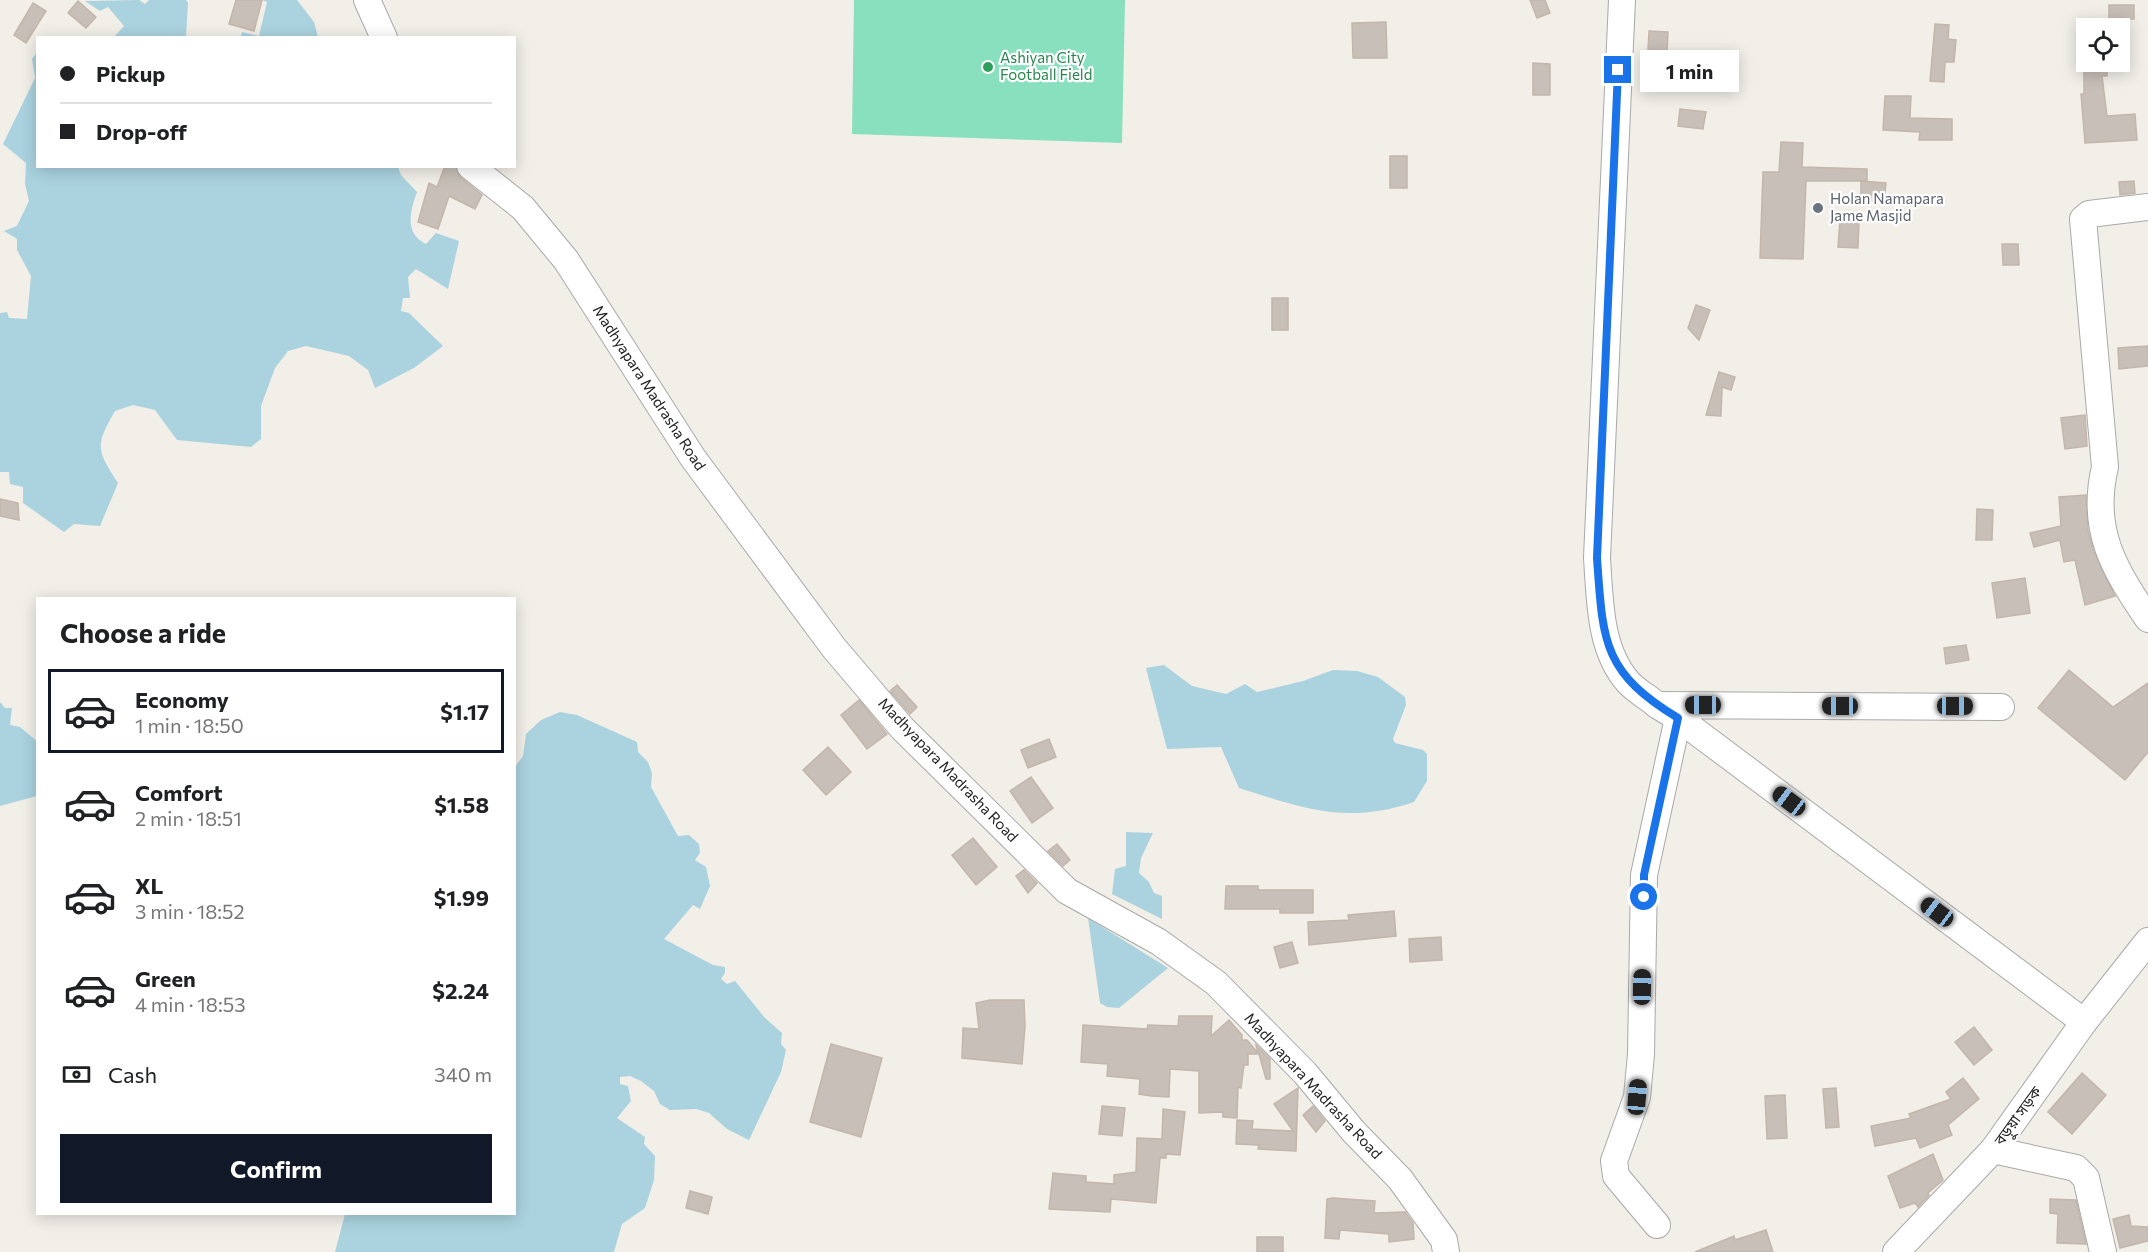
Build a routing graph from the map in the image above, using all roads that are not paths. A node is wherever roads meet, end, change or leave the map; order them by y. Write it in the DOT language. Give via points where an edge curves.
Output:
graph roads {
  1 [pos="368,0"];
  2 [pos="1622,0"];
  3 [pos="383,36"];
  4 [pos="473,168"];
  5 [pos="2148,207"];
  6 [pos="2148,619"];
  7 [pos="2001,707"];
  8 [pos="1668,712"];
  9 [pos="2148,941"];
  10 [pos="2084,1022"];
  11 [pos="1993,1150"];
  12 [pos="1657,1225"];
  13 [pos="1446,1252"];
  14 [pos="1896,1252"];
  15 [pos="2103,1252"];
  1 -- 3 [label="street"];
  2 -- 8 [label="street" via="1597,558 1607,643 1615,663 1629,683"];
  4 -- 13 [label="street, Madhyapara Madrasha Road" via="523,208 566,260 693,458 834,648 902,728 1067,891 1159,942 1216,983 1305,1073 1400,1179 1444,1240"];
  5 -- 6 [label="street" via="2089,214 2083,219 2105,467 2099,517 2107,548"];
  7 -- 8 [label="street"];
  8 -- 10 [label="street"];
  8 -- 12 [label="street" via="1644,875 1637,1097 1614,1161 1616,1176"];
  9 -- 10 [label="street, বড়ুয়া সড়ক"];
  10 -- 11 [label="street, বড়ুয়া সড়ক"];
  11 -- 14 [label="street"];
  11 -- 15 [label="street, বড়ুয়া সড়ক" via="2076,1168 2086,1178"];
}
